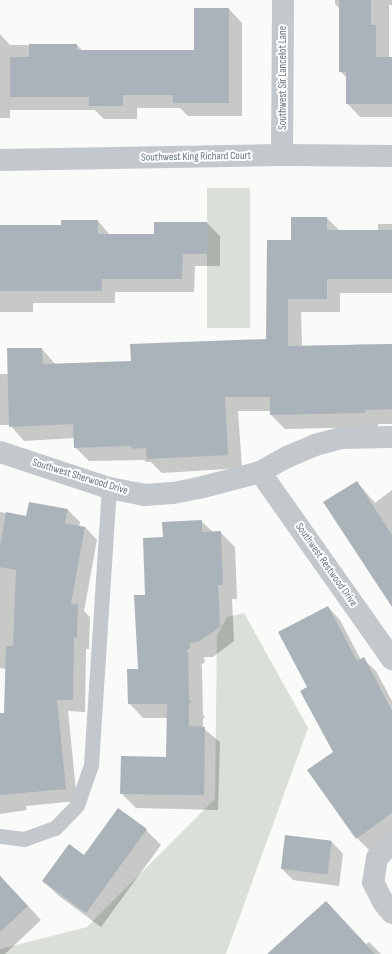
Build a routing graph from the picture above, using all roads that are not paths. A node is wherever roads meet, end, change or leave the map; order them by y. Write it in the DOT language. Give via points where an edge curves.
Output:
graph roads {
  1 [pos="283,0"];
  2 [pos="282,155"];
  3 [pos="392,156"];
  4 [pos="0,160"];
  5 [pos="392,437"];
  6 [pos="0,452"];
  7 [pos="260,472"];
  8 [pos="109,488"];
  9 [pos="392,659"];
  10 [pos="0,836"];
  11 [pos="392,842"];
  12 [pos="392,913"];
  1 -- 2 [label="street, Southwest Sir Lancelot Lane"];
  2 -- 3 [label="street, Southwest King Richard Court"];
  2 -- 4 [label="street, Southwest King Richard Court"];
  5 -- 7 [label="street, Southwest Sherwood Drive" via="341,438 315,445"];
  6 -- 8 [label="street, Southwest Sherwood Drive"];
  7 -- 8 [label="street, Southwest Sherwood Drive" via="173,493 144,495"];
  7 -- 9 [label="street, Southwest Restwood Drive"];
  8 -- 10 [label="lane" via="91,765 77,805 55,828 24,839"];
  11 -- 12 [label="street" via="377,858 374,882 383,902"];
}
